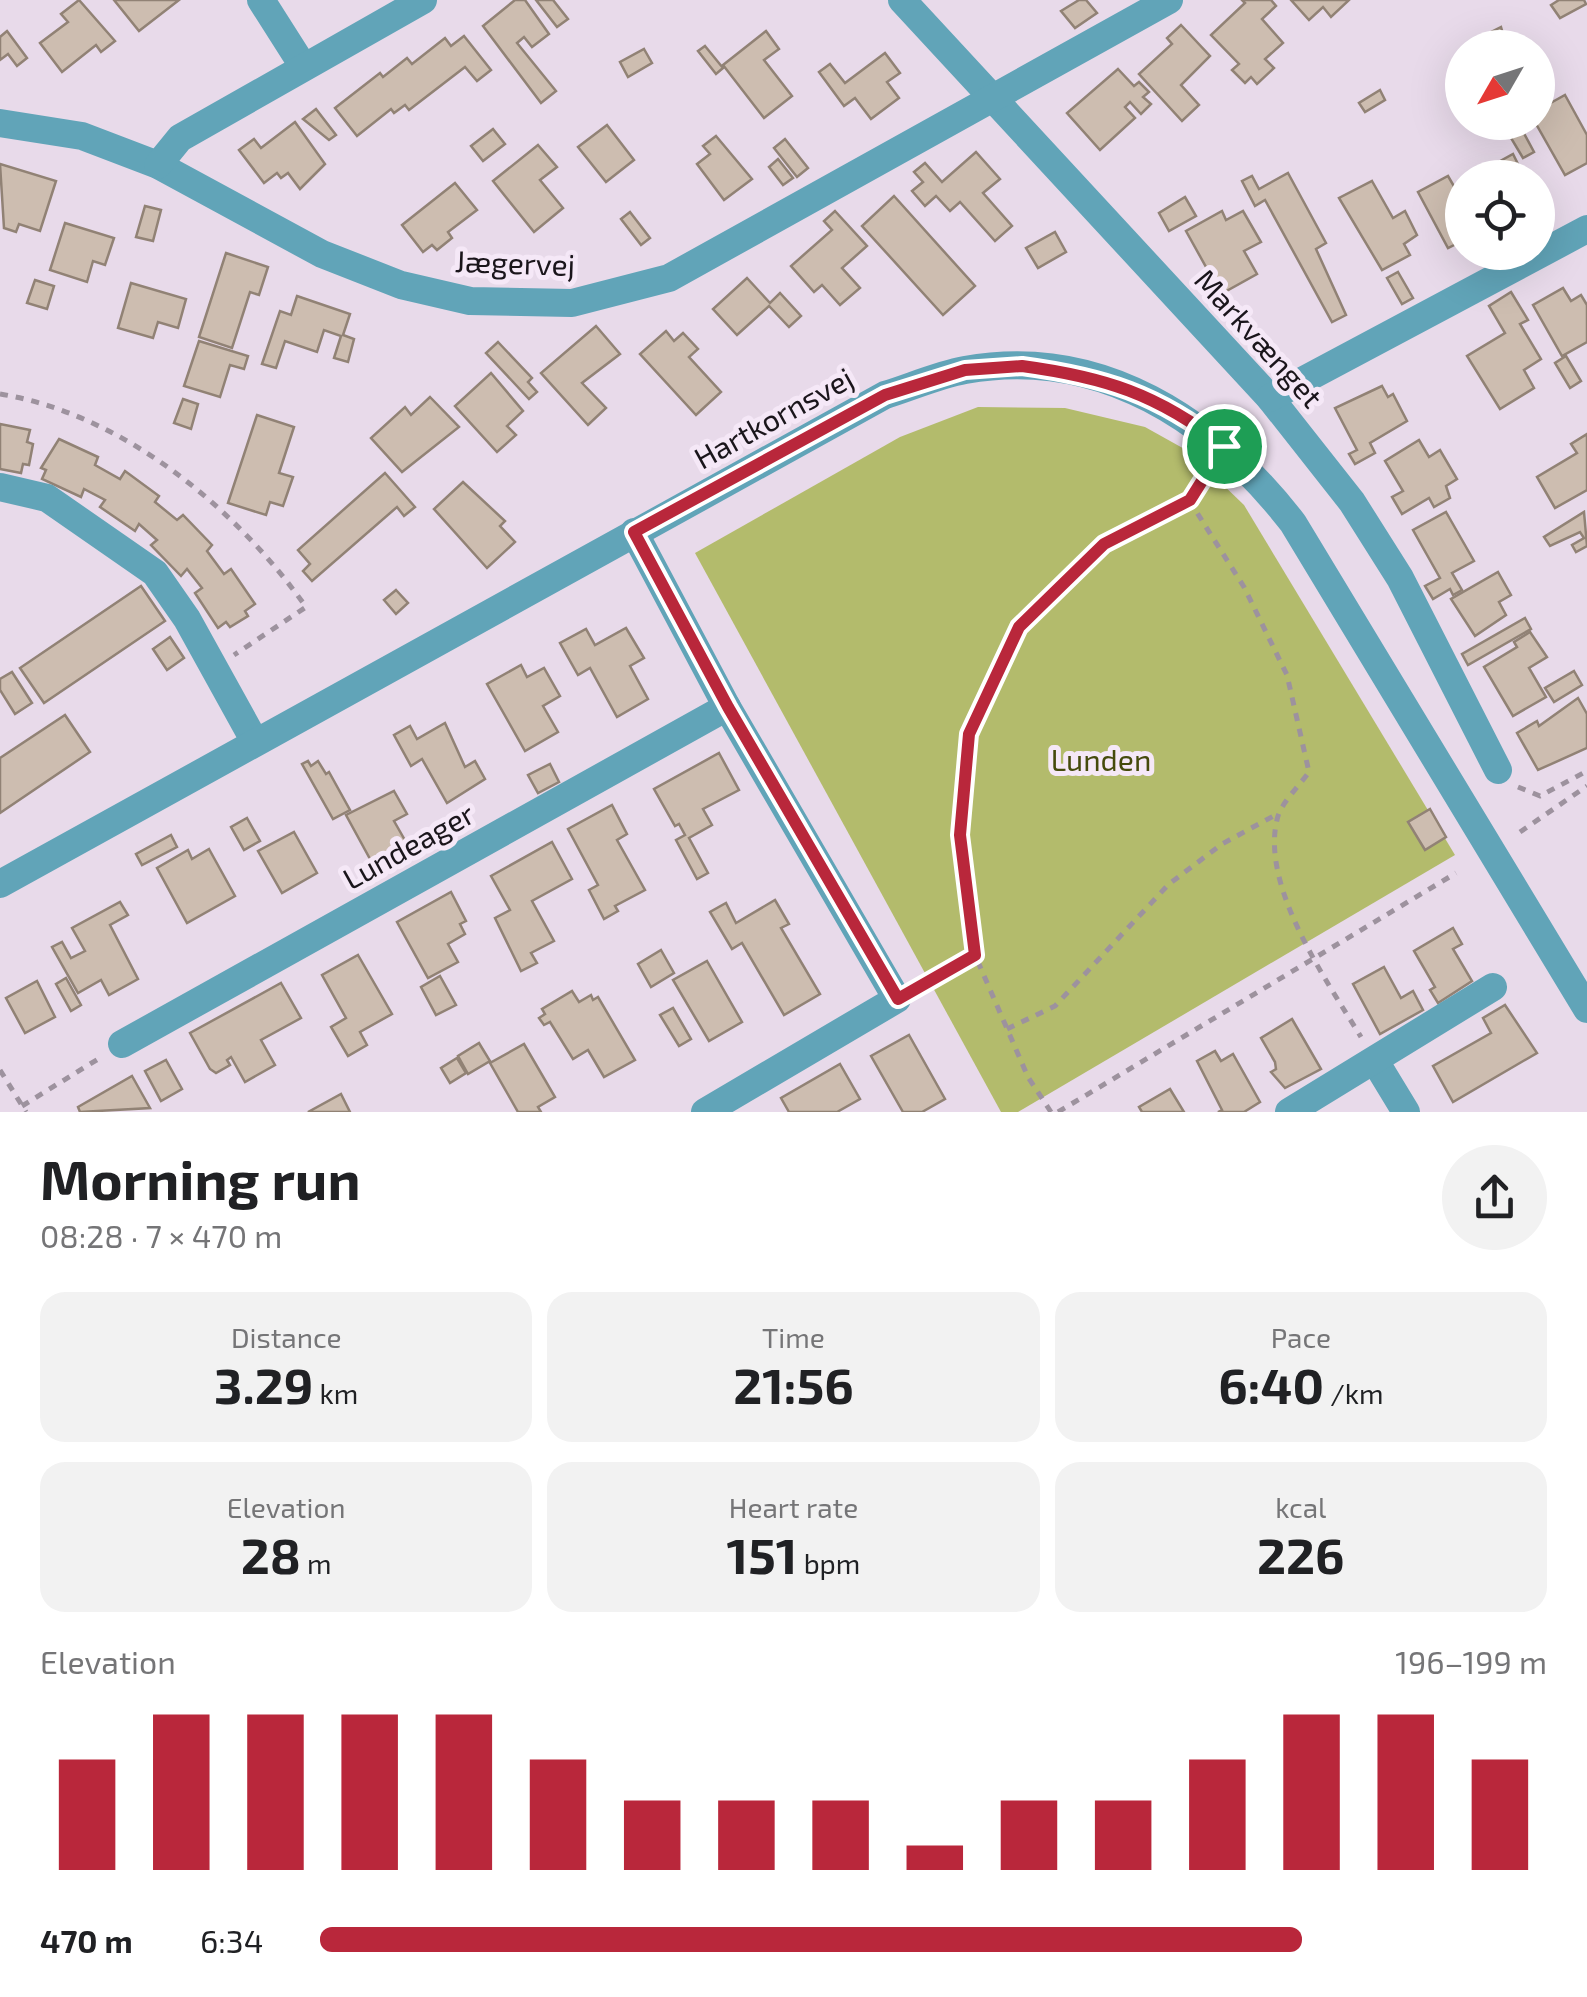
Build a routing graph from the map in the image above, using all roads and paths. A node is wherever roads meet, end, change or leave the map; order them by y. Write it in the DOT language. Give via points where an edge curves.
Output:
graph roads {
  1 [pos="261,0"];
  2 [pos="423,0"];
  3 [pos="902,0"];
  4 [pos="1168,0"];
  5 [pos="303,66"];
  6 [pos="994,97"];
  7 [pos="0,123"];
  8 [pos="158,165"];
  9 [pos="1587,229"];
  10 [pos="0,394"];
  11 [pos="1270,398"];
  12 [pos="1224,446"];
  13 [pos="0,487"];
  14 [pos="1190,500"];
  15 [pos="634,532"];
  16 [pos="214,668"];
  17 [pos="728,707"];
  18 [pos="256,742"];
  19 [pos="1498,770"];
  20 [pos="1587,770"];
  21 [pos="1587,786"];
  22 [pos="1279,813"];
  23 [pos="1520,832"];
  24 [pos="1456,873"];
  25 [pos="0,884"];
  26 [pos="975,955"];
  27 [pos="1313,959"];
  28 [pos="1492,987"];
  29 [pos="898,999"];
  30 [pos="1587,1009"];
  31 [pos="1007,1029"];
  32 [pos="122,1044"];
  33 [pos="1375,1060"];
  34 [pos="0,1070"];
  35 [pos="24,1109"];
  36 [pos="705,1112"];
  37 [pos="1054,1112"];
  38 [pos="1289,1112"];
  39 [pos="1406,1112"];
  1 -- 5 [label="street"];
  2 -- 5 [label="street"];
  3 -- 6 [label="street, Markvænget"];
  4 -- 6 [label="street, Jægervej"];
  5 -- 8 [label="street" via="180,138"];
  6 -- 8 [label="street, Jægervej" via="669,278 572,303 470,301 401,286 322,254"];
  6 -- 11 [label="street, Markvænget"];
  7 -- 8 [label="street, Jægervej" via="82,136"];
  9 -- 11 [label="street"];
  10 -- 16 [label="path" via="130,444 199,492 277,567 306,607"];
  11 -- 19 [label="street, Markvænget" via="1352,502 1400,578"];
  12 -- 14 [label="path"];
  12 -- 15 [label="street, Hartkornsvej" via="1137,391 1086,375 1022,366 965,370 885,395"];
  12 -- 30 [label="street, Hartkornsvej" via="1293,523"];
  13 -- 16 [label="street" via="47,498 155,573"];
  14 -- 22 [label="path" via="1244,586 1286,675 1309,772"];
  14 -- 26 [label="path" via="1104,544 1019,627 1002,662 969,734 960,835"];
  15 -- 17 [label="street"];
  15 -- 18 [label="street, Hartkornsvej"];
  16 -- 18 [label="street"];
  17 -- 29 [label="street"];
  17 -- 32 [label="street, Lundeager"];
  18 -- 25 [label="street, Hartkornsvej"];
  19 -- 20 [label="path" via="1540,796"];
  21 -- 23 [label="path"];
  22 -- 27 [label="path" via="1274,847 1280,879"];
  22 -- 31 [label="path" via="1169,884 1055,1006"];
  24 -- 27 [label="path"];
  26 -- 29 [label="path"];
  26 -- 31 [label="path"];
  27 -- 33 [label="path"];
  27 -- 37 [label="path"];
  28 -- 33 [label="street"];
  29 -- 36 [label="street"];
  31 -- 37 [label="path" via="1028,1077"];
  32 -- 35 [label="path"];
  33 -- 38 [label="street"];
  33 -- 39 [label="street"];
  34 -- 35 [label="path"];
}
